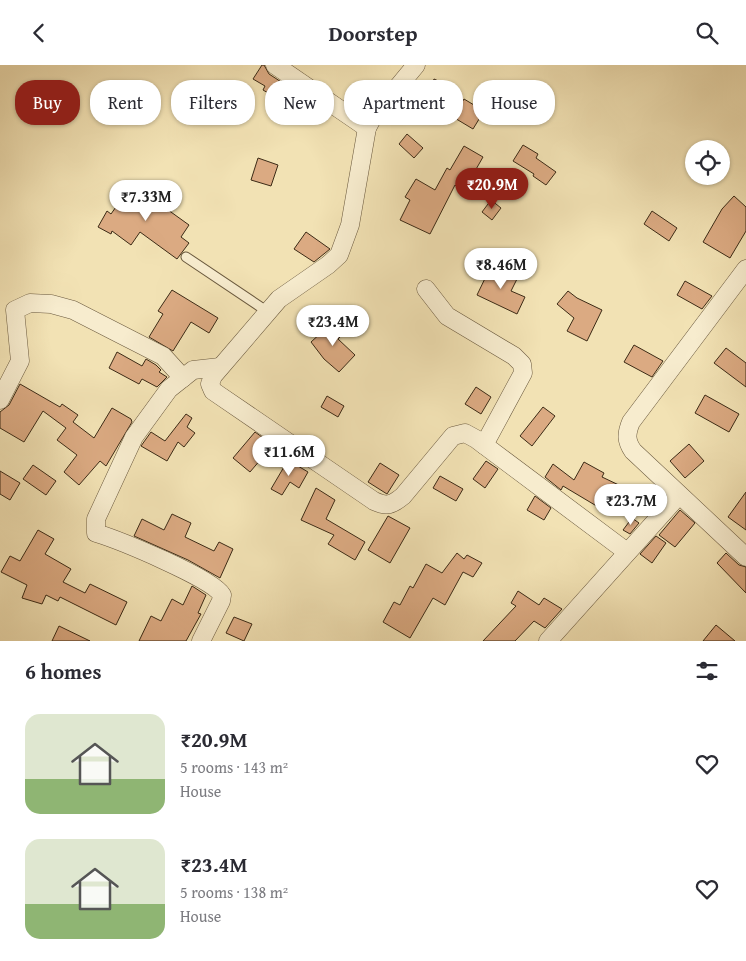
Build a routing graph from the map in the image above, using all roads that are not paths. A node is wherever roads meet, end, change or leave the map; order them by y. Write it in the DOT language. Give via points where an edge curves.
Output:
graph roads {
  1 [pos="274,65"];
  2 [pos="416,65"];
  3 [pos="367,128"];
  4 [pos="186,257"];
  5 [pos="746,269"];
  6 [pos="426,289"];
  7 [pos="0,307"];
  8 [pos="268,312"];
  9 [pos="16,323"];
  10 [pos="220,367"];
  11 [pos="183,378"];
  12 [pos="0,400"];
  13 [pos="484,445"];
  14 [pos="679,495"];
  15 [pos="627,552"];
  16 [pos="746,557"];
  17 [pos="201,641"];
  18 [pos="548,641"];
  1 -- 3 [label="street"];
  2 -- 3 [label="street"];
  3 -- 8 [label="street" via="345,244 328,265 288,291"];
  4 -- 8 [label="lane"];
  5 -- 14 [label="street" via="630,422 627,443"];
  6 -- 13 [label="street" via="446,316 522,364 523,373"];
  7 -- 9 [label="street"];
  8 -- 10 [label="street"];
  9 -- 11 [label="street" via="15,310 30,303 73,310 163,356"];
  9 -- 12 [label="street" via="20,361"];
  10 -- 11 [label="street" via="193,370"];
  10 -- 13 [label="street" via="210,384 213,391 384,505 393,504 403,497 453,436 465,433"];
  11 -- 17 [label="street" via="169,389 134,437 96,519 96,533 218,589 221,601"];
  13 -- 15 [label="street"];
  14 -- 15 [label="street"];
  14 -- 16 [label="street"];
  15 -- 18 [label="street"];
}
